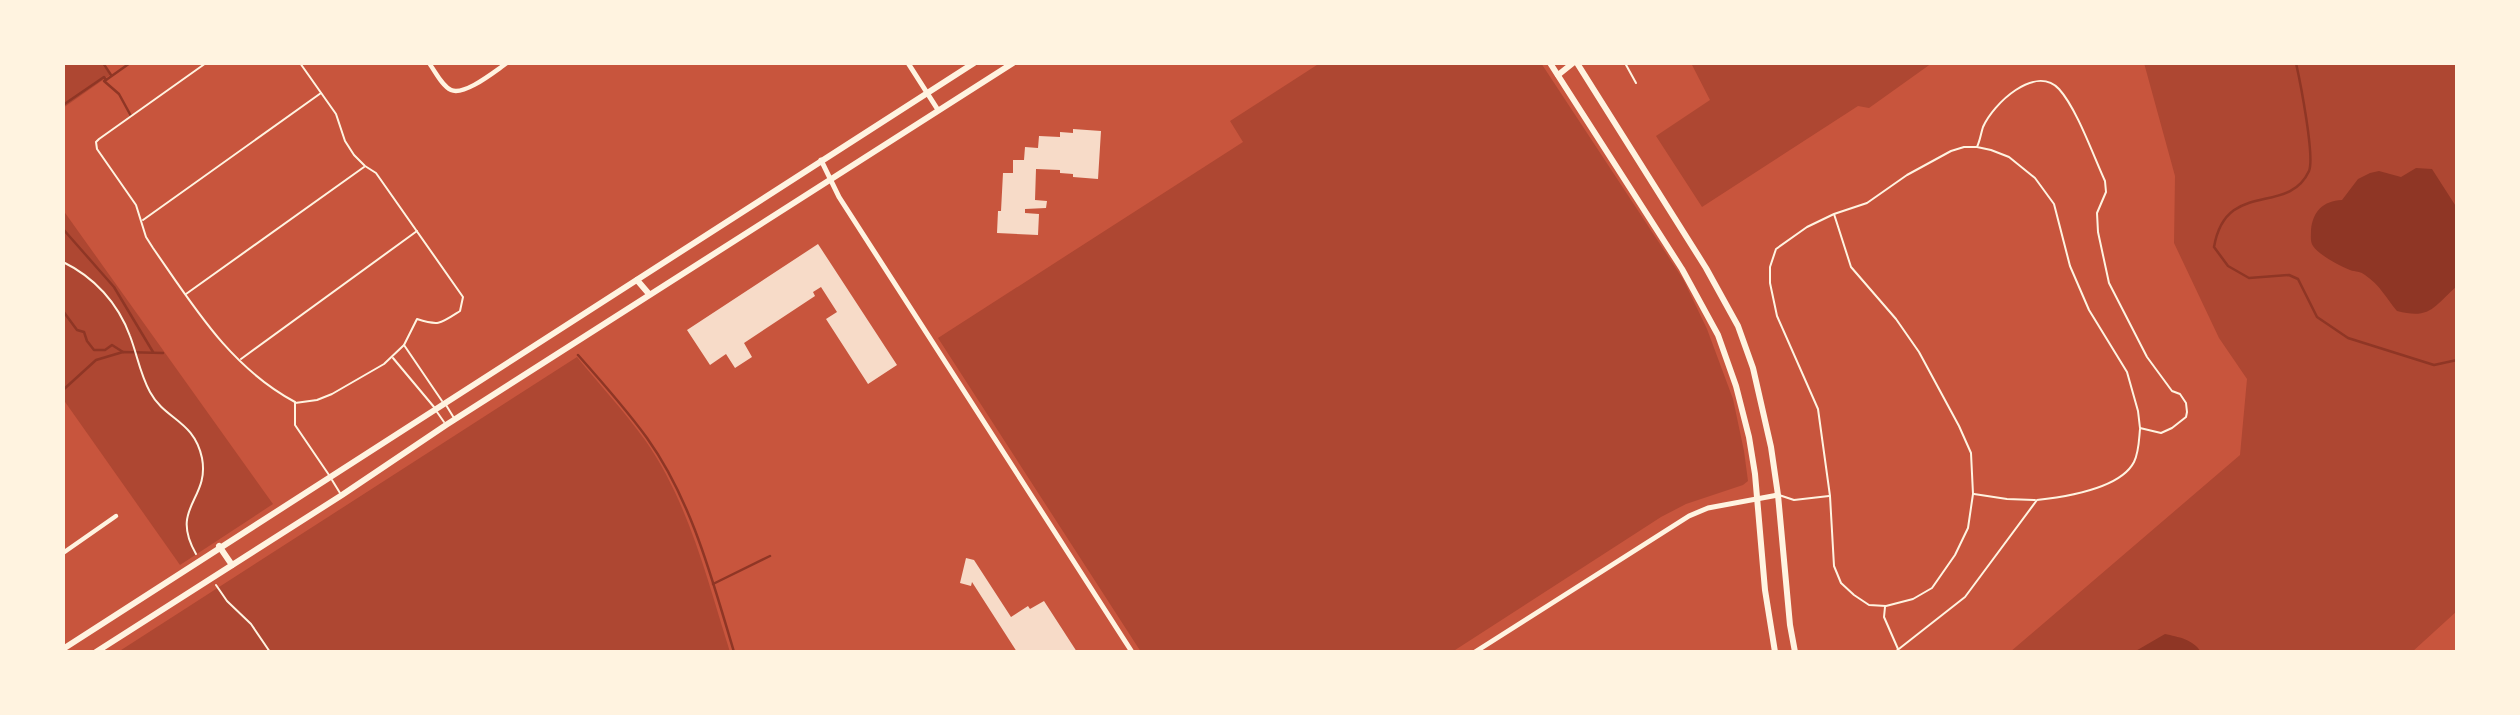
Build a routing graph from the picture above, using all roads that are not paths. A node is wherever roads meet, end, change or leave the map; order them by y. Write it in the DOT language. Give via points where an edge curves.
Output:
graph roads {
  1 [pos="206,63"];
  2 [pos="300,63"];
  3 [pos="429,63"];
  4 [pos="507,63"];
  5 [pos="908,63"];
  6 [pos="974,63"];
  7 [pos="1013,63"];
  8 [pos="1550,63"];
  9 [pos="1575,63"];
  10 [pos="1625,63"];
  11 [pos="1558,75"];
  12 [pos="1636,83"];
  13 [pos="321,93"];
  14 [pos="927,93"];
  15 [pos="938,110"];
  16 [pos="1977,147"];
  17 [pos="821,160"];
  18 [pos="365,166"];
  19 [pos="829,179"];
  20 [pos="1834,214"];
  21 [pos="142,220"];
  22 [pos="417,231"];
  23 [pos="637,279"];
  24 [pos="185,294"];
  25 [pos="649,295"];
  26 [pos="404,345"];
  27 [pos="392,358"];
  28 [pos="240,359"];
  29 [pos="296,403"];
  30 [pos="444,403"];
  31 [pos="435,409"];
  32 [pos="455,419"];
  33 [pos="446,425"];
  34 [pos="2140,428"];
  35 [pos="329,476"];
  36 [pos="1973,494"];
  37 [pos="342,495"];
  38 [pos="1779,495"];
  39 [pos="1830,496"];
  40 [pos="1757,498"];
  41 [pos="2037,500"];
  42 [pos="116,516"];
  43 [pos="219,546"];
  44 [pos="63,553"];
  45 [pos="232,565"];
  46 [pos="1886,606"];
  47 [pos="63,649"];
  48 [pos="1897,651"];
  49 [pos="96,652"];
  50 [pos="1132,652"];
  51 [pos="1475,652"];
  52 [pos="1775,652"];
  53 [pos="1795,652"];
  1 -- 21 [label="lane" via="96,142"];
  2 -- 13 [label="lane"];
  3 -- 4 [label="street" via="453,91 473,86"];
  5 -- 14 [label="street"];
  6 -- 14 [label="main road"];
  7 -- 15 [label="main road"];
  8 -- 11 [label="main road"];
  9 -- 11 [label="main road"];
  9 -- 38 [label="main road" via="1738,326 1762,404"];
  10 -- 12 [label="lane"];
  11 -- 40 [label="main road" via="1682,269 1718,335 1749,437"];
  13 -- 18 [label="lane" via="336,114 345,141"];
  13 -- 21 [label="lane"];
  14 -- 15 [label="street"];
  14 -- 17 [label="main road"];
  15 -- 19 [label="main road"];
  16 -- 20 [label="lane" via="1951,151 1867,203"];
  16 -- 34 [label="lane" via="2009,157 2035,178 2054,204 2070,265 2089,310 2127,372"];
  16 -- 34 [label="lane" via="1999,105 2027,84 2049,82 2070,105 2105,181 2106,192 2097,213 2109,283 2147,357 2186,403 2186,417 2172,428 2161,433"];
  17 -- 19 [label="street"];
  17 -- 23 [label="main road"];
  18 -- 22 [label="lane" via="376,173"];
  18 -- 24 [label="lane"];
  19 -- 25 [label="main road"];
  19 -- 50 [label="street"];
  20 -- 36 [label="lane" via="1851,267 1919,352 1959,426 1971,453"];
  20 -- 39 [label="lane" via="1782,242 1770,267 1777,316 1818,409"];
  21 -- 24 [label="lane" via="146,237"];
  22 -- 26 [label="lane" via="462,293 463,304 460,311 435,325 417,319"];
  22 -- 28 [label="lane"];
  23 -- 25 [label="main road"];
  23 -- 30 [label="main road"];
  24 -- 28 [label="lane" via="222,345"];
  25 -- 32 [label="main road"];
  26 -- 27 [label="lane"];
  26 -- 30 [label="lane"];
  27 -- 29 [label="lane" via="332,394"];
  27 -- 31 [label="lane"];
  28 -- 29 [label="lane" via="276,393"];
  29 -- 35 [label="lane" via="295,425"];
  30 -- 31 [label="main road"];
  30 -- 32 [label="lane"];
  31 -- 33 [label="lane"];
  31 -- 35 [label="main road"];
  32 -- 33 [label="main road"];
  33 -- 37 [label="main road"];
  34 -- 41 [label="lane" via="2134,463 2114,480 2064,497"];
  35 -- 37 [label="lane"];
  35 -- 43 [label="main road"];
  36 -- 41 [label="lane"];
  36 -- 46 [label="lane" via="1968,528 1940,579 1922,594"];
  37 -- 45 [label="main road"];
  38 -- 39 [label="lane" via="1794,500"];
  38 -- 40 [label="street"];
  38 -- 53 [label="main road"];
  39 -- 46 [label="lane" via="1833,566 1841,583 1869,605"];
  40 -- 51 [label="street" via="1689,516"];
  40 -- 52 [label="main road"];
  41 -- 48 [label="lane" via="1965,597"];
  42 -- 44 [label="street"];
  43 -- 45 [label="main road"];
  43 -- 47 [label="main road"];
  45 -- 49 [label="main road"];
  46 -- 48 [label="lane" via="1884,617"];
}
